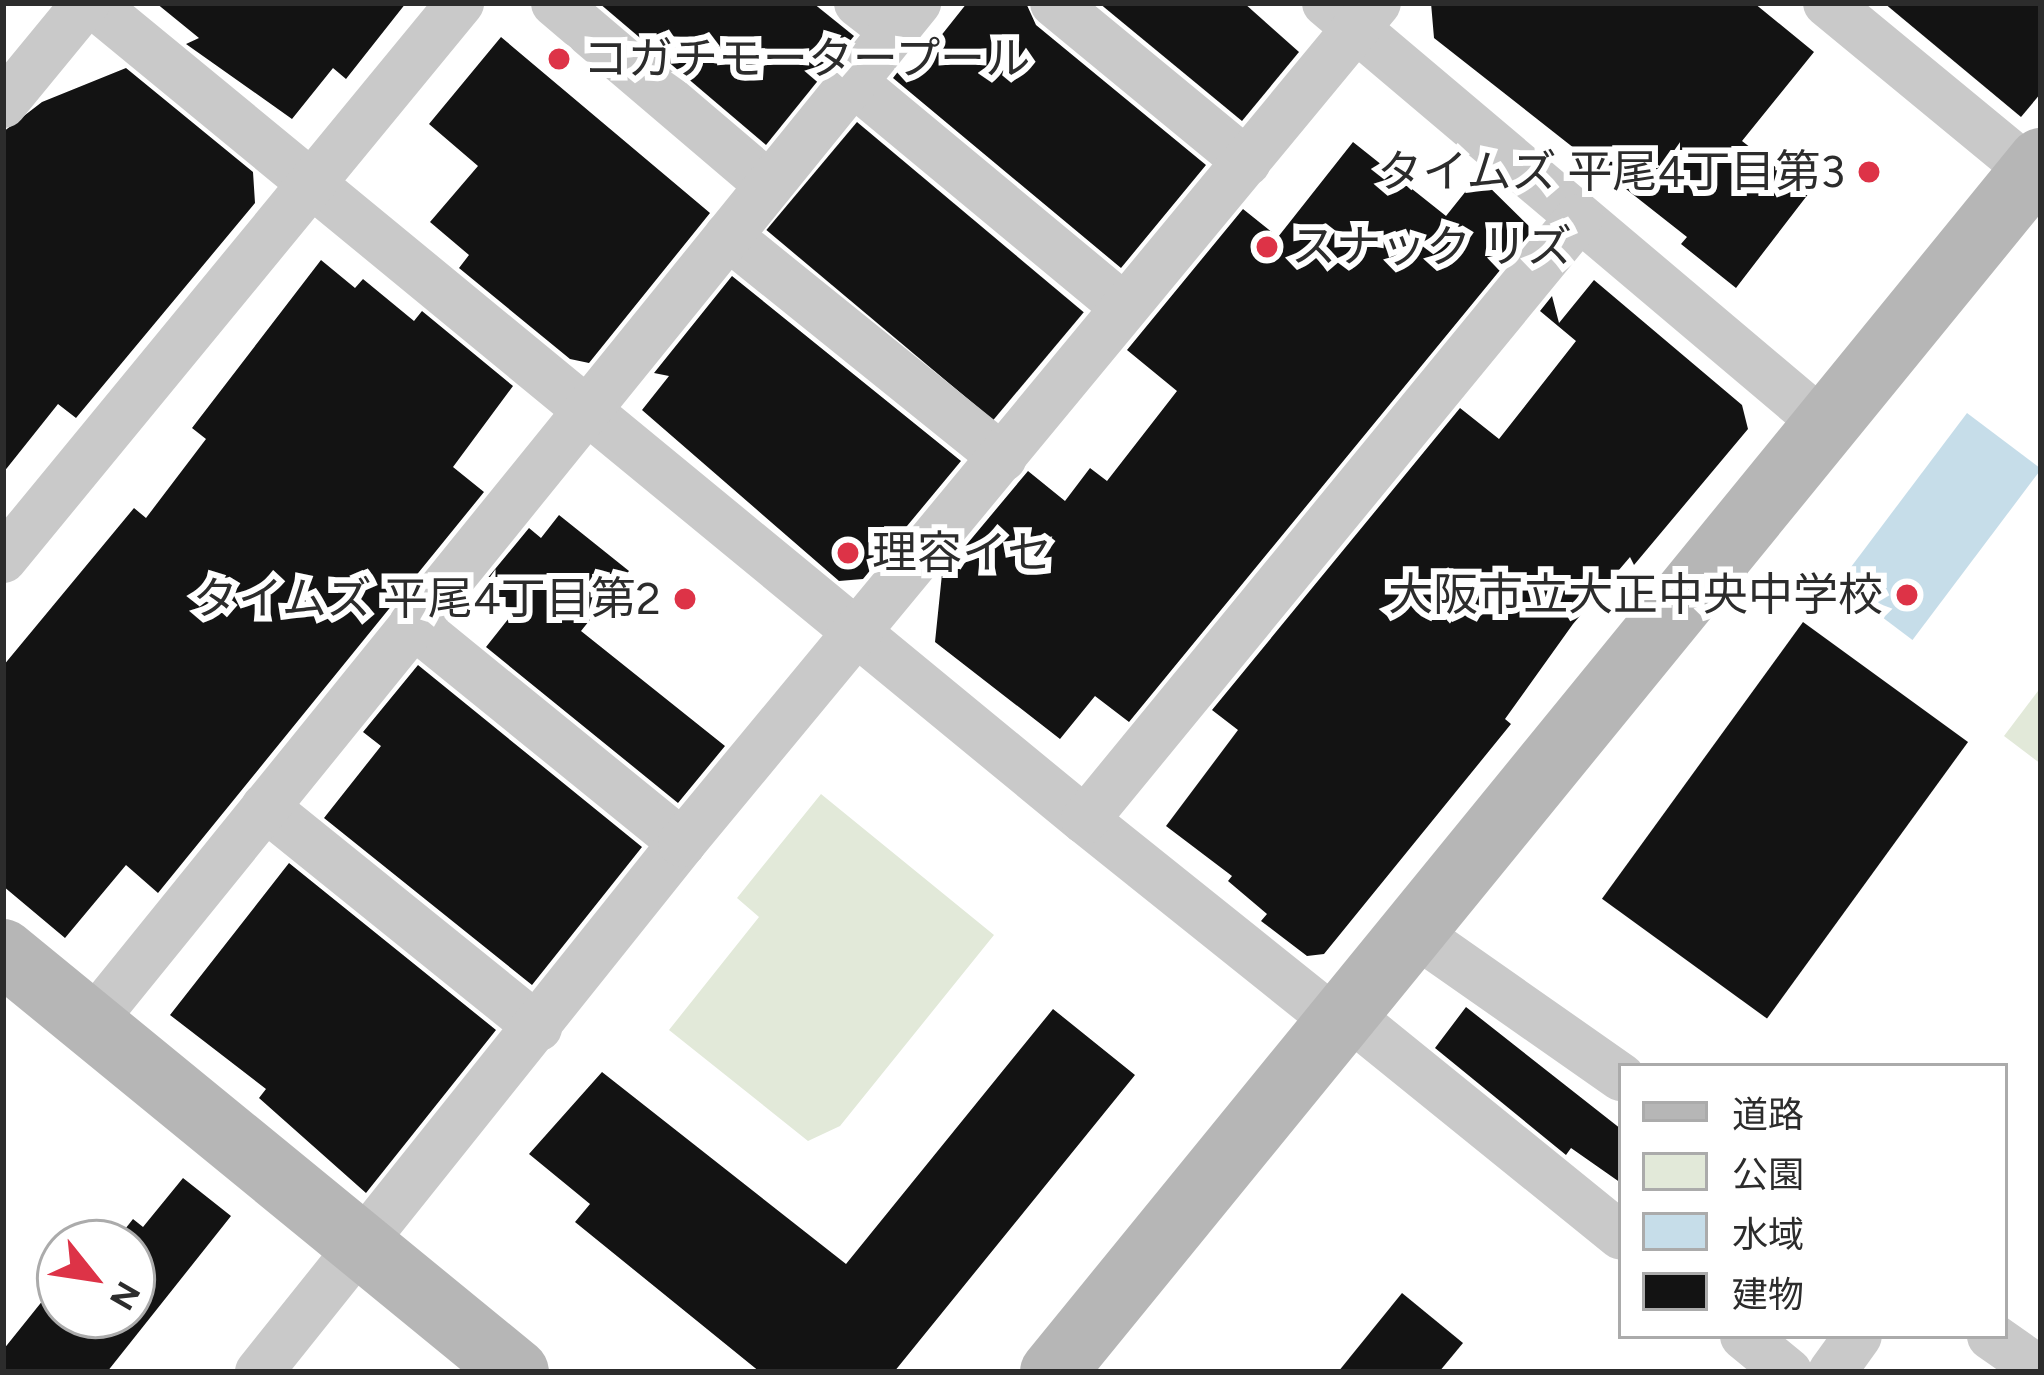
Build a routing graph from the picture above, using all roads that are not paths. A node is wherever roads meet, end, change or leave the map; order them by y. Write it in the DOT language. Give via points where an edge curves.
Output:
graph roads {
  1 [pos="89,3"];
  2 [pos="460,3"];
  3 [pos="556,3"];
  4 [pos="1054,3"];
  5 [pos="1828,3"];
  6 [pos="889,12"];
  7 [pos="1353,12"];
  8 [pos="853,82"];
  9 [pos="3,104"];
  10 [pos="1247,162"];
  11 [pos="2036,166"];
  12 [pos="309,183"];
  13 [pos="769,185"];
  14 [pos="1579,218"];
  15 [pos="728,236"];
  16 [pos="1124,307"];
  17 [pos="584,410"];
  18 [pos="1823,423"];
  19 [pos="1003,458"];
  20 [pos="3,559"];
  21 [pos="413,624"];
  22 [pos="854,633"];
  23 [pos="265,807"];
  24 [pos="1085,820"];
  25 [pos="682,843"];
  26 [pos="1408,928"];
  27 [pos="3,952"];
  28 [pos="1336,1021"];
  29 [pos="91,1023"];
  30 [pos="538,1027"];
  31 [pos="1618,1075"];
  32 [pos="1618,1234"];
  33 [pos="363,1247"];
  34 [pos="1748,1339"];
  35 [pos="1856,1339"];
  36 [pos="1994,1339"];
  37 [pos="2041,1371"];
  38 [pos="259,1372"];
  39 [pos="516,1372"];
  40 [pos="1053,1372"];
  41 [pos="1788,1372"];
  42 [pos="1832,1372"];
  1 -- 9 [label="street"];
  1 -- 12 [label="street"];
  2 -- 12 [label="street"];
  3 -- 13 [label="street"];
  4 -- 10 [label="street"];
  5 -- 11 [label="street"];
  6 -- 8 [label="street"];
  7 -- 10 [label="street"];
  7 -- 14 [label="street"];
  8 -- 13 [label="street"];
  8 -- 16 [label="street"];
  10 -- 16 [label="street"];
  11 -- 18 [label="street"];
  12 -- 17 [label="street"];
  12 -- 20 [label="street"];
  13 -- 15 [label="street"];
  14 -- 18 [label="street"];
  14 -- 24 [label="street"];
  15 -- 17 [label="street"];
  15 -- 19 [label="street"];
  16 -- 19 [label="street"];
  17 -- 21 [label="street"];
  17 -- 22 [label="street"];
  18 -- 26 [label="street"];
  19 -- 22 [label="street"];
  21 -- 23 [label="street"];
  21 -- 25 [label="street"];
  22 -- 24 [label="street"];
  22 -- 25 [label="street"];
  23 -- 29 [label="street"];
  23 -- 30 [label="street"];
  24 -- 28 [label="street"];
  25 -- 30 [label="street"];
  26 -- 28 [label="street"];
  26 -- 31 [label="street"];
  27 -- 29 [label="street"];
  28 -- 32 [label="street" via="1362,1026"];
  28 -- 40 [label="street"];
  29 -- 33 [label="street"];
  30 -- 33 [label="street"];
  33 -- 38 [label="street"];
  33 -- 39 [label="street"];
  34 -- 41 [label="street"];
  35 -- 42 [label="street"];
  36 -- 37 [label="street"];
}
